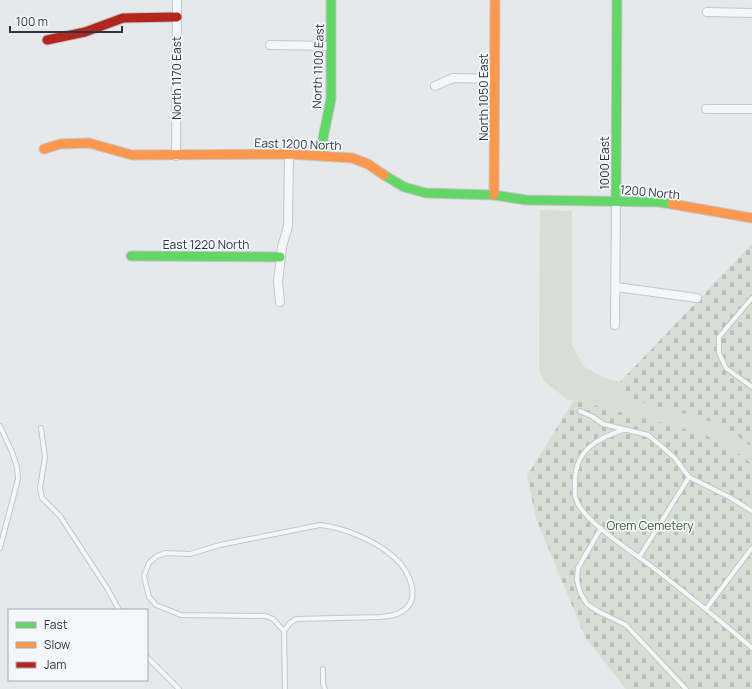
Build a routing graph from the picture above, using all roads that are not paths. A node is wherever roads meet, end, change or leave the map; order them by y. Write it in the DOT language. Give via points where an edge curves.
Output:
graph roads {
  1 [pos="177,0"];
  2 [pos="331,0"];
  3 [pos="496,0"];
  4 [pos="617,0"];
  5 [pos="707,12"];
  6 [pos="752,13"];
  7 [pos="177,17"];
  8 [pos="47,40"];
  9 [pos="270,45"];
  10 [pos="331,46"];
  11 [pos="495,79"];
  12 [pos="435,86"];
  13 [pos="706,109"];
  14 [pos="752,109"];
  15 [pos="44,149"];
  16 [pos="289,154"];
  17 [pos="176,156"];
  18 [pos="323,156"];
  19 [pos="494,195"];
  20 [pos="546,200"];
  21 [pos="616,201"];
  22 [pos="752,218"];
  23 [pos="131,256"];
  24 [pos="280,257"];
  25 [pos="616,287"];
  26 [pos="697,298"];
  27 [pos="752,298"];
  28 [pos="280,302"];
  29 [pos="615,325"];
  30 [pos="752,387"];
  31 [pos="580,411"];
  32 [pos="0,426"];
  33 [pos="41,428"];
  34 [pos="626,429"];
  35 [pos="689,477"];
  36 [pos="752,511"];
  37 [pos="601,528"];
  38 [pos="0,548"];
  39 [pos="752,548"];
  40 [pos="640,556"];
  41 [pos="118,609"];
  42 [pos="706,609"];
  43 [pos="284,631"];
  44 [pos="752,648"];
  45 [pos="148,658"];
  46 [pos="323,669"];
  47 [pos="179,689"];
  48 [pos="285,689"];
  49 [pos="325,689"];
  50 [pos="686,689"];
  1 -- 7 [label="street, North 1170 East"];
  2 -- 10 [label="street, North 1100 East"];
  3 -- 11 [label="street, North 1050 East"];
  4 -- 21 [label="street, 1000 East"];
  5 -- 6 [label="street"];
  7 -- 8 [label="street" via="123,18 85,32"];
  7 -- 17 [label="street, North 1170 East"];
  9 -- 10 [label="street"];
  10 -- 18 [label="street, North 1100 East" via="331,99 323,138"];
  11 -- 12 [label="street" via="453,78"];
  11 -- 19 [label="street, North 1050 East"];
  13 -- 14 [label="street"];
  15 -- 17 [label="street, East 1200 North" via="60,144 89,143 132,155"];
  16 -- 17 [label="street, East 1200 North"];
  16 -- 18 [label="street, East 1200 North"];
  16 -- 24 [label="street" via="288,226"];
  18 -- 19 [label="street, East 1200 North" via="359,160 417,192"];
  19 -- 20 [label="street, East 1200 North"];
  20 -- 21 [label="street, 1200 North"];
  21 -- 22 [label="street, 1200 North" via="658,202"];
  21 -- 25 [label="street, 1000 East"];
  23 -- 24 [label="street, East 1220 North"];
  24 -- 28 [label="street"];
  25 -- 26 [label="street"];
  25 -- 29 [label="street, 1000 East"];
  27 -- 30 [label="lane" via="719,338 719,353 726,368"];
  31 -- 34 [label="lane" via="603,424"];
  32 -- 38 [label="lane" via="11,448 18,473 17,486"];
  33 -- 41 [label="lane" via="45,457 40,488 42,498 60,516"];
  34 -- 35 [label="lane" via="648,435 674,457"];
  34 -- 37 [label="lane" via="606,435 585,450 575,475 576,499 584,513"];
  35 -- 36 [label="lane"];
  35 -- 40 [label="lane"];
  37 -- 40 [label="lane" via="610,537"];
  37 -- 50 [label="lane" via="578,568 580,592 587,604 626,625"];
  39 -- 42 [label="lane"];
  40 -- 42 [label="lane"];
  42 -- 44 [label="lane"];
  43 -- 43 [label="lane" via="273,619 266,616 181,615 156,605 149,597 144,576 149,563 157,556 190,554 220,545 320,525 331,526 377,545 406,569 413,593 412,599 402,612 380,617 301,618 290,623"];
  43 -- 48 [label="lane"];
  45 -- 47 [label="lane"];
  46 -- 49 [label="lane"];
}
